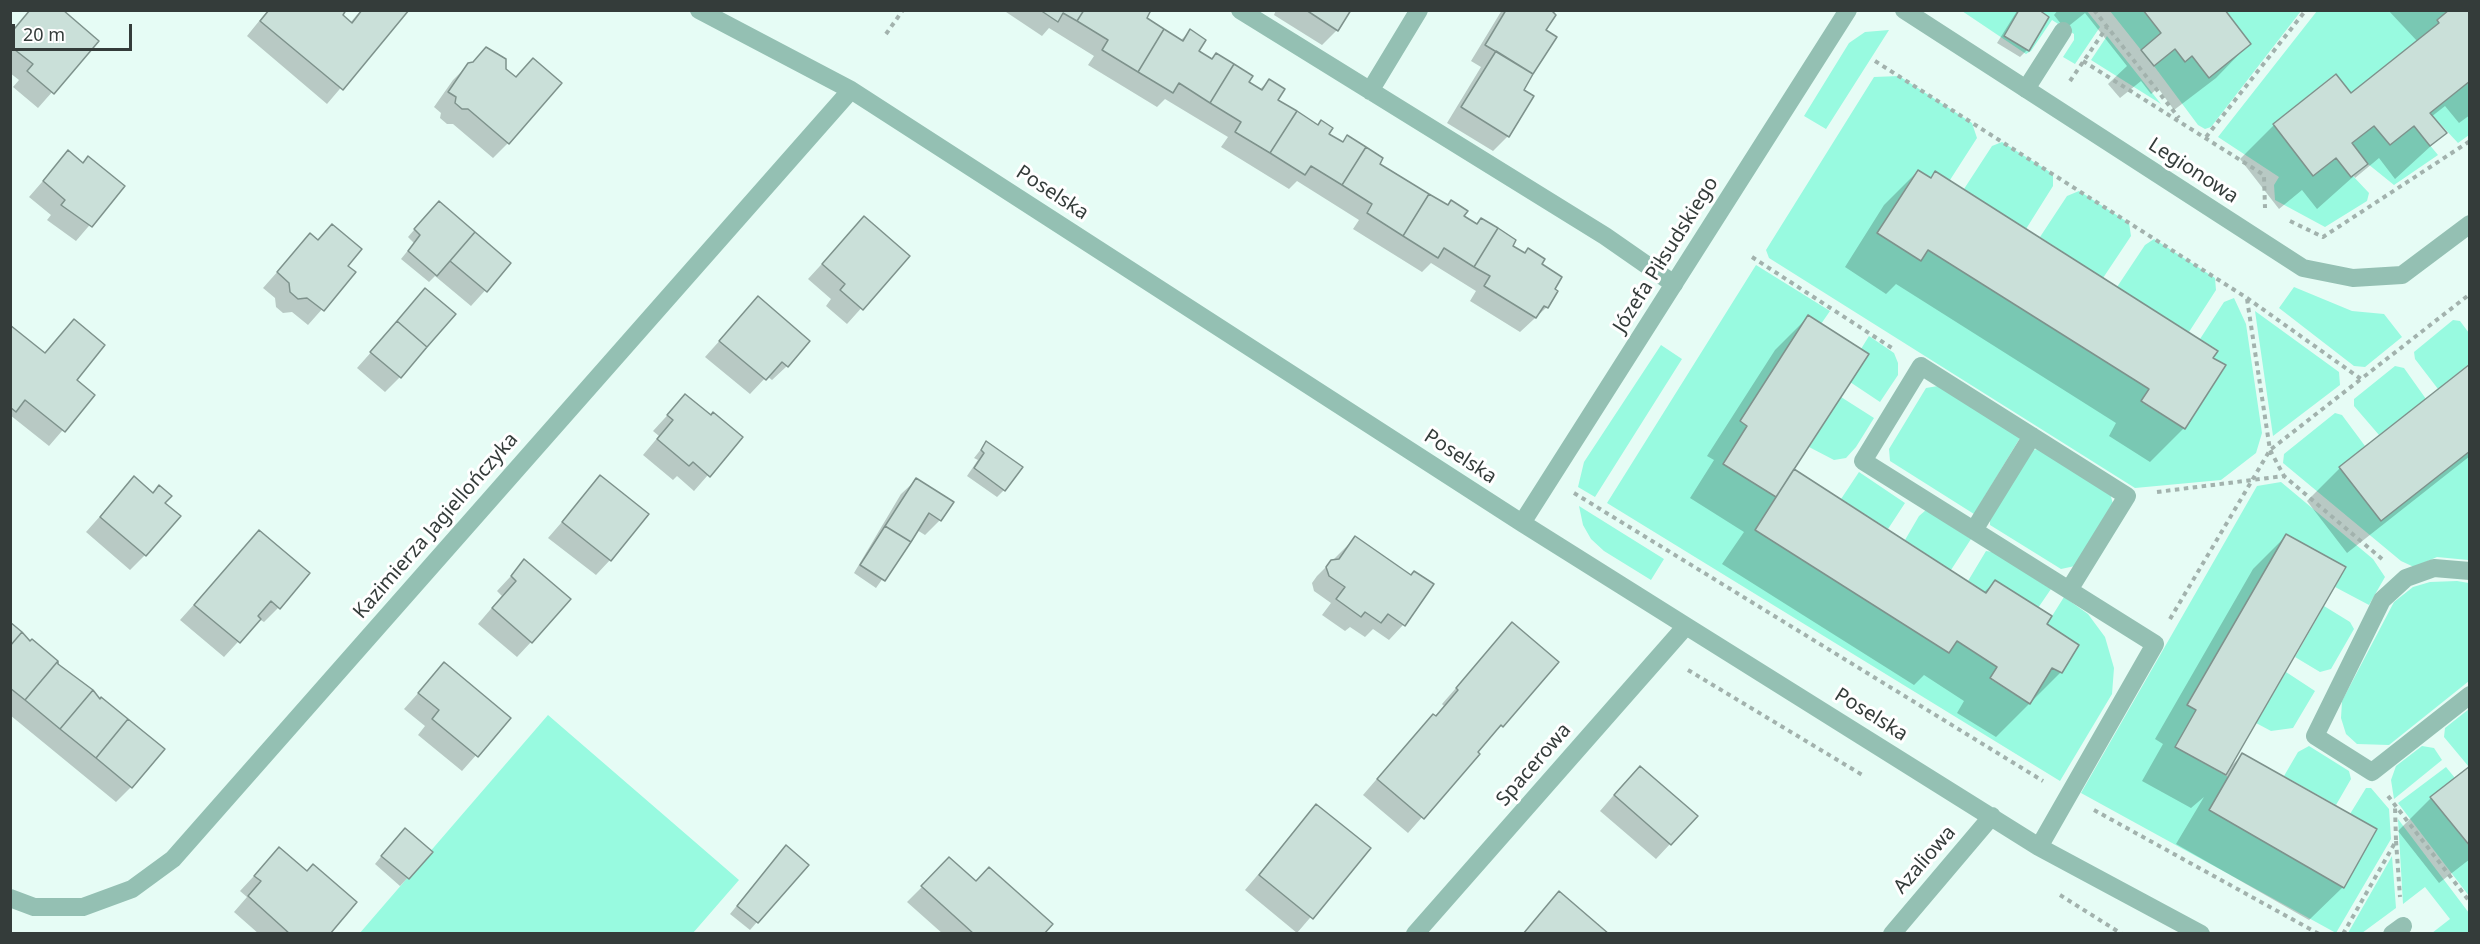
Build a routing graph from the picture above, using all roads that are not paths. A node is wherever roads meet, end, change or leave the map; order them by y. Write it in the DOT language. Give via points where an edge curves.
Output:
graph roads {
  1 [pos="699,10"];
  2 [pos="1239,10"];
  3 [pos="1419,10"];
  4 [pos="1848,10"];
  5 [pos="1904,10"];
  6 [pos="2063,31"];
  7 [pos="2026,89"];
  8 [pos="851,90"];
  9 [pos="1370,91"];
  10 [pos="2469,224"];
  11 [pos="1674,284"];
  12 [pos="2032,436"];
  13 [pos="1522,523"];
  14 [pos="1974,530"];
  15 [pos="2469,571"];
  16 [pos="2069,590"];
  17 [pos="1686,626"];
  18 [pos="2469,695"];
  19 [pos="1992,816"];
  20 [pos="2039,847"];
  21 [pos="10,898"];
  22 [pos="1415,933"];
  23 [pos="1892,933"];
  24 [pos="2201,933"];
  1 -- 8 [label="street, Poselska"];
  2 -- 9 [label="street"];
  3 -- 9 [label="street"];
  4 -- 11 [label="street, Józefa Piłsudskiego"];
  5 -- 7 [label="street, Legionowa"];
  6 -- 7 [label="street"];
  7 -- 10 [label="street, Legionowa" via="2303,268 2353,278 2402,274"];
  8 -- 13 [label="street, Poselska"];
  8 -- 21 [label="street, Kazimierza Jagiellończyka" via="173,859 132,889 83,907 34,907"];
  9 -- 11 [label="street" via="1605,236"];
  11 -- 13 [label="street, Józefa Piłsudskiego"];
  12 -- 14 [label="street"];
  12 -- 14 [label="street" via="1921,366 1863,461"];
  12 -- 16 [label="street" via="2127,495"];
  13 -- 17 [label="street, Poselska"];
  14 -- 16 [label="street"];
  15 -- 18 [label="street" via="2433,568 2406,578 2382,600 2315,736 2372,772"];
  16 -- 20 [label="street" via="2155,644"];
  17 -- 19 [label="street, Poselska"];
  17 -- 22 [label="street, Spacerowa"];
  19 -- 20 [label="street, Poselska"];
  19 -- 23 [label="street, Azaliowa"];
  20 -- 24 [label="street, Poselska"];
}
